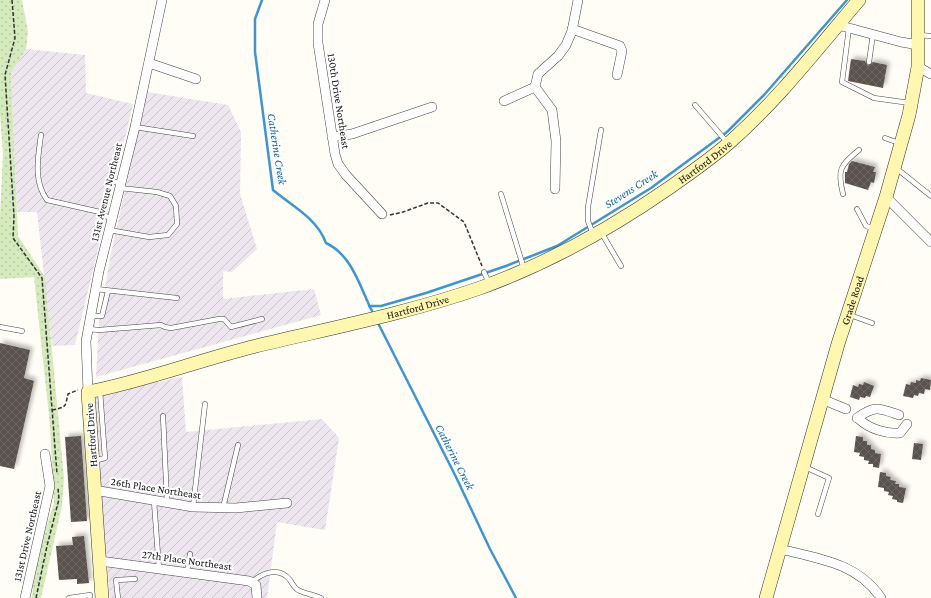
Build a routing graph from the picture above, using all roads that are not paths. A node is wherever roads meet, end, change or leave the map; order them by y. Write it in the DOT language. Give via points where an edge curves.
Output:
graph roads {
  1 [pos="162,0"];
  2 [pos="325,0"];
  3 [pos="578,0"];
  4 [pos="858,0"];
  5 [pos="918,0"];
  6 [pos="844,26"];
  7 [pos="572,29"];
  8 [pos="873,34"];
  9 [pos="923,39"];
  10 [pos="869,62"];
  11 [pos="149,63"];
  12 [pos="931,74"];
  13 [pos="617,75"];
  14 [pos="914,75"];
  15 [pos="196,79"];
  16 [pos="535,87"];
  17 [pos="504,101"];
  18 [pos="912,103"];
  19 [pos="695,105"];
  20 [pos="432,107"];
  21 [pos="135,127"];
  22 [pos="601,130"];
  23 [pos="41,135"];
  24 [pos="193,136"];
  25 [pos="332,137"];
  26 [pos="885,138"];
  27 [pos="724,139"];
  28 [pos="901,143"];
  29 [pos="859,150"];
  30 [pos="894,167"];
  31 [pos="108,181"];
  32 [pos="121,186"];
  33 [pos="555,189"];
  34 [pos="501,194"];
  35 [pos="843,194"];
  36 [pos="886,196"];
  37 [pos="931,196"];
  38 [pos="857,209"];
  39 [pos="382,214"];
  40 [pos="112,220"];
  41 [pos="875,229"];
  42 [pos="109,230"];
  43 [pos="596,233"];
  44 [pos="931,242"];
  45 [pos="621,266"];
  46 [pos="524,268"];
  47 [pos="484,272"];
  48 [pos="488,281"];
  49 [pos="96,289"];
  50 [pos="108,291"];
  51 [pos="177,298"];
  52 [pos="848,314"];
  53 [pos="91,316"];
  54 [pos="262,319"];
  55 [pos="872,323"];
  56 [pos="0,327"];
  57 [pos="88,328"];
  58 [pos="22,331"];
  59 [pos="92,390"];
  60 [pos="824,400"];
  61 [pos="205,404"];
  62 [pos="846,409"];
  63 [pos="899,415"];
  64 [pos="163,416"];
  65 [pos="907,424"];
  66 [pos="238,445"];
  67 [pos="45,454"];
  68 [pos="803,466"];
  69 [pos="94,490"];
  70 [pos="154,500"];
  71 [pos="168,502"];
  72 [pos="287,503"];
  73 [pos="193,507"];
  74 [pos="223,508"];
  75 [pos="818,514"];
  76 [pos="780,549"];
  77 [pos="190,554"];
  78 [pos="100,561"];
  79 [pos="159,569"];
  80 [pos="187,572"];
  81 [pos="135,579"];
  82 [pos="252,582"];
  83 [pos="25,598"];
  84 [pos="69,598"];
  85 [pos="90,598"];
  86 [pos="102,598"];
  87 [pos="118,598"];
  88 [pos="256,598"];
  89 [pos="321,598"];
  90 [pos="766,598"];
  91 [pos="880,598"];
  1 -- 11 [label="street, 131st Avenue Northeast"];
  2 -- 25 [label="street, 130th Drive Northeast" via="318,24 318,43"];
  3 -- 7 [label="street"];
  4 -- 6 [label="main road, Hartford Drive"];
  5 -- 9 [label="main road, Grade Road"];
  6 -- 8 [label="street"];
  6 -- 18 [label="lane" via="842,82 874,98"];
  6 -- 27 [label="main road, Hartford Drive" via="752,122"];
  7 -- 13 [label="street" via="620,46 622,51"];
  7 -- 16 [label="street" via="566,45 558,56 538,74"];
  8 -- 9 [label="street"];
  8 -- 10 [label="lane"];
  9 -- 14 [label="main road, Grade Road"];
  11 -- 15 [label="street"];
  11 -- 21 [label="street, 131st Avenue Northeast"];
  12 -- 14 [label="street"];
  14 -- 18 [label="main road, Grade Road"];
  16 -- 17 [label="street"];
  16 -- 33 [label="street" via="552,110 556,142"];
  18 -- 28 [label="main road, Grade Road"];
  19 -- 27 [label="lane"];
  20 -- 25 [label="street" via="352,134"];
  21 -- 24 [label="lane"];
  21 -- 32 [label="street, 131st Avenue Northeast"];
  22 -- 43 [label="lane" via="588,207 589,224"];
  23 -- 40 [label="lane" via="38,184 47,200 100,212"];
  25 -- 39 [label="street, 130th Drive Northeast" via="335,154 346,175"];
  26 -- 28 [label="lane"];
  27 -- 43 [label="main road, Hartford Drive" via="699,167 630,215"];
  28 -- 30 [label="main road, Grade Road"];
  29 -- 35 [label="lane" via="845,162 839,177"];
  30 -- 36 [label="main road, Grade Road"];
  30 -- 37 [label="lane"];
  31 -- 32 [label="lane"];
  32 -- 40 [label="street, 131st Avenue Northeast"];
  32 -- 42 [label="lane" via="170,196 176,206 176,224 168,235 149,237"];
  34 -- 46 [label="lane"];
  36 -- 41 [label="main road, Grade Road"];
  36 -- 44 [label="street"];
  38 -- 41 [label="lane" via="866,226"];
  40 -- 42 [label="street, 131st Avenue Northeast"];
  41 -- 52 [label="main road, Grade Road"];
  42 -- 49 [label="street, 131st Avenue Northeast"];
  43 -- 45 [label="lane"];
  43 -- 46 [label="main road, Hartford Drive"];
  46 -- 48 [label="main road, Hartford Drive"];
  47 -- 48 [label="lane"];
  48 -- 59 [label="main road, Hartford Drive" via="413,308 237,351 156,376"];
  49 -- 50 [label="lane"];
  49 -- 53 [label="street, 131st Avenue Northeast"];
  50 -- 51 [label="lane"];
  50 -- 53 [label="lane" via="102,316"];
  52 -- 55 [label="lane"];
  52 -- 60 [label="main road, Grade Road"];
  53 -- 57 [label="street, 131st Avenue Northeast"];
  54 -- 57 [label="lane" via="231,326 224,319 220,319 171,328 160,325 99,330"];
  56 -- 58 [label="lane"];
  57 -- 59 [label="street, 131st Avenue Northeast" via="86,341"];
  59 -- 69 [label="main road, Hartford Drive"];
  60 -- 62 [label="street"];
  60 -- 68 [label="main road, Grade Road"];
  61 -- 73 [label="lane"];
  63 -- 65 [label="street" via="876,408 869,409 859,419 866,426 891,434 900,433"];
  64 -- 71 [label="lane"];
  66 -- 74 [label="lane"];
  67 -- 83 [label="street, 131st Drive Northeast" via="50,486"];
  68 -- 75 [label="lane" via="829,478"];
  68 -- 76 [label="main road, Grade Road"];
  69 -- 70 [label="street, 26th Place Northeast"];
  69 -- 78 [label="main road, Hartford Drive"];
  70 -- 71 [label="street, 26th Place Northeast"];
  70 -- 79 [label="lane"];
  71 -- 73 [label="street, 26th Place Northeast"];
  72 -- 74 [label="street, 26th Place Northeast"];
  73 -- 74 [label="street, 26th Place Northeast"];
  76 -- 90 [label="main road, Grade Road"];
  76 -- 91 [label="street" via="855,571 869,583"];
  77 -- 80 [label="lane"];
  78 -- 79 [label="street, 27th Place Northeast"];
  78 -- 86 [label="main road, Hartford Drive"];
  79 -- 80 [label="street, 27th Place Northeast"];
  80 -- 82 [label="street, 27th Place Northeast"];
  81 -- 87 [label="lane" via="116,580"];
  82 -- 88 [label="street" via="256,585"];
  82 -- 89 [label="lane" via="269,572 280,573 300,591"];
  84 -- 85 [label="lane" via="90,595"];
}
